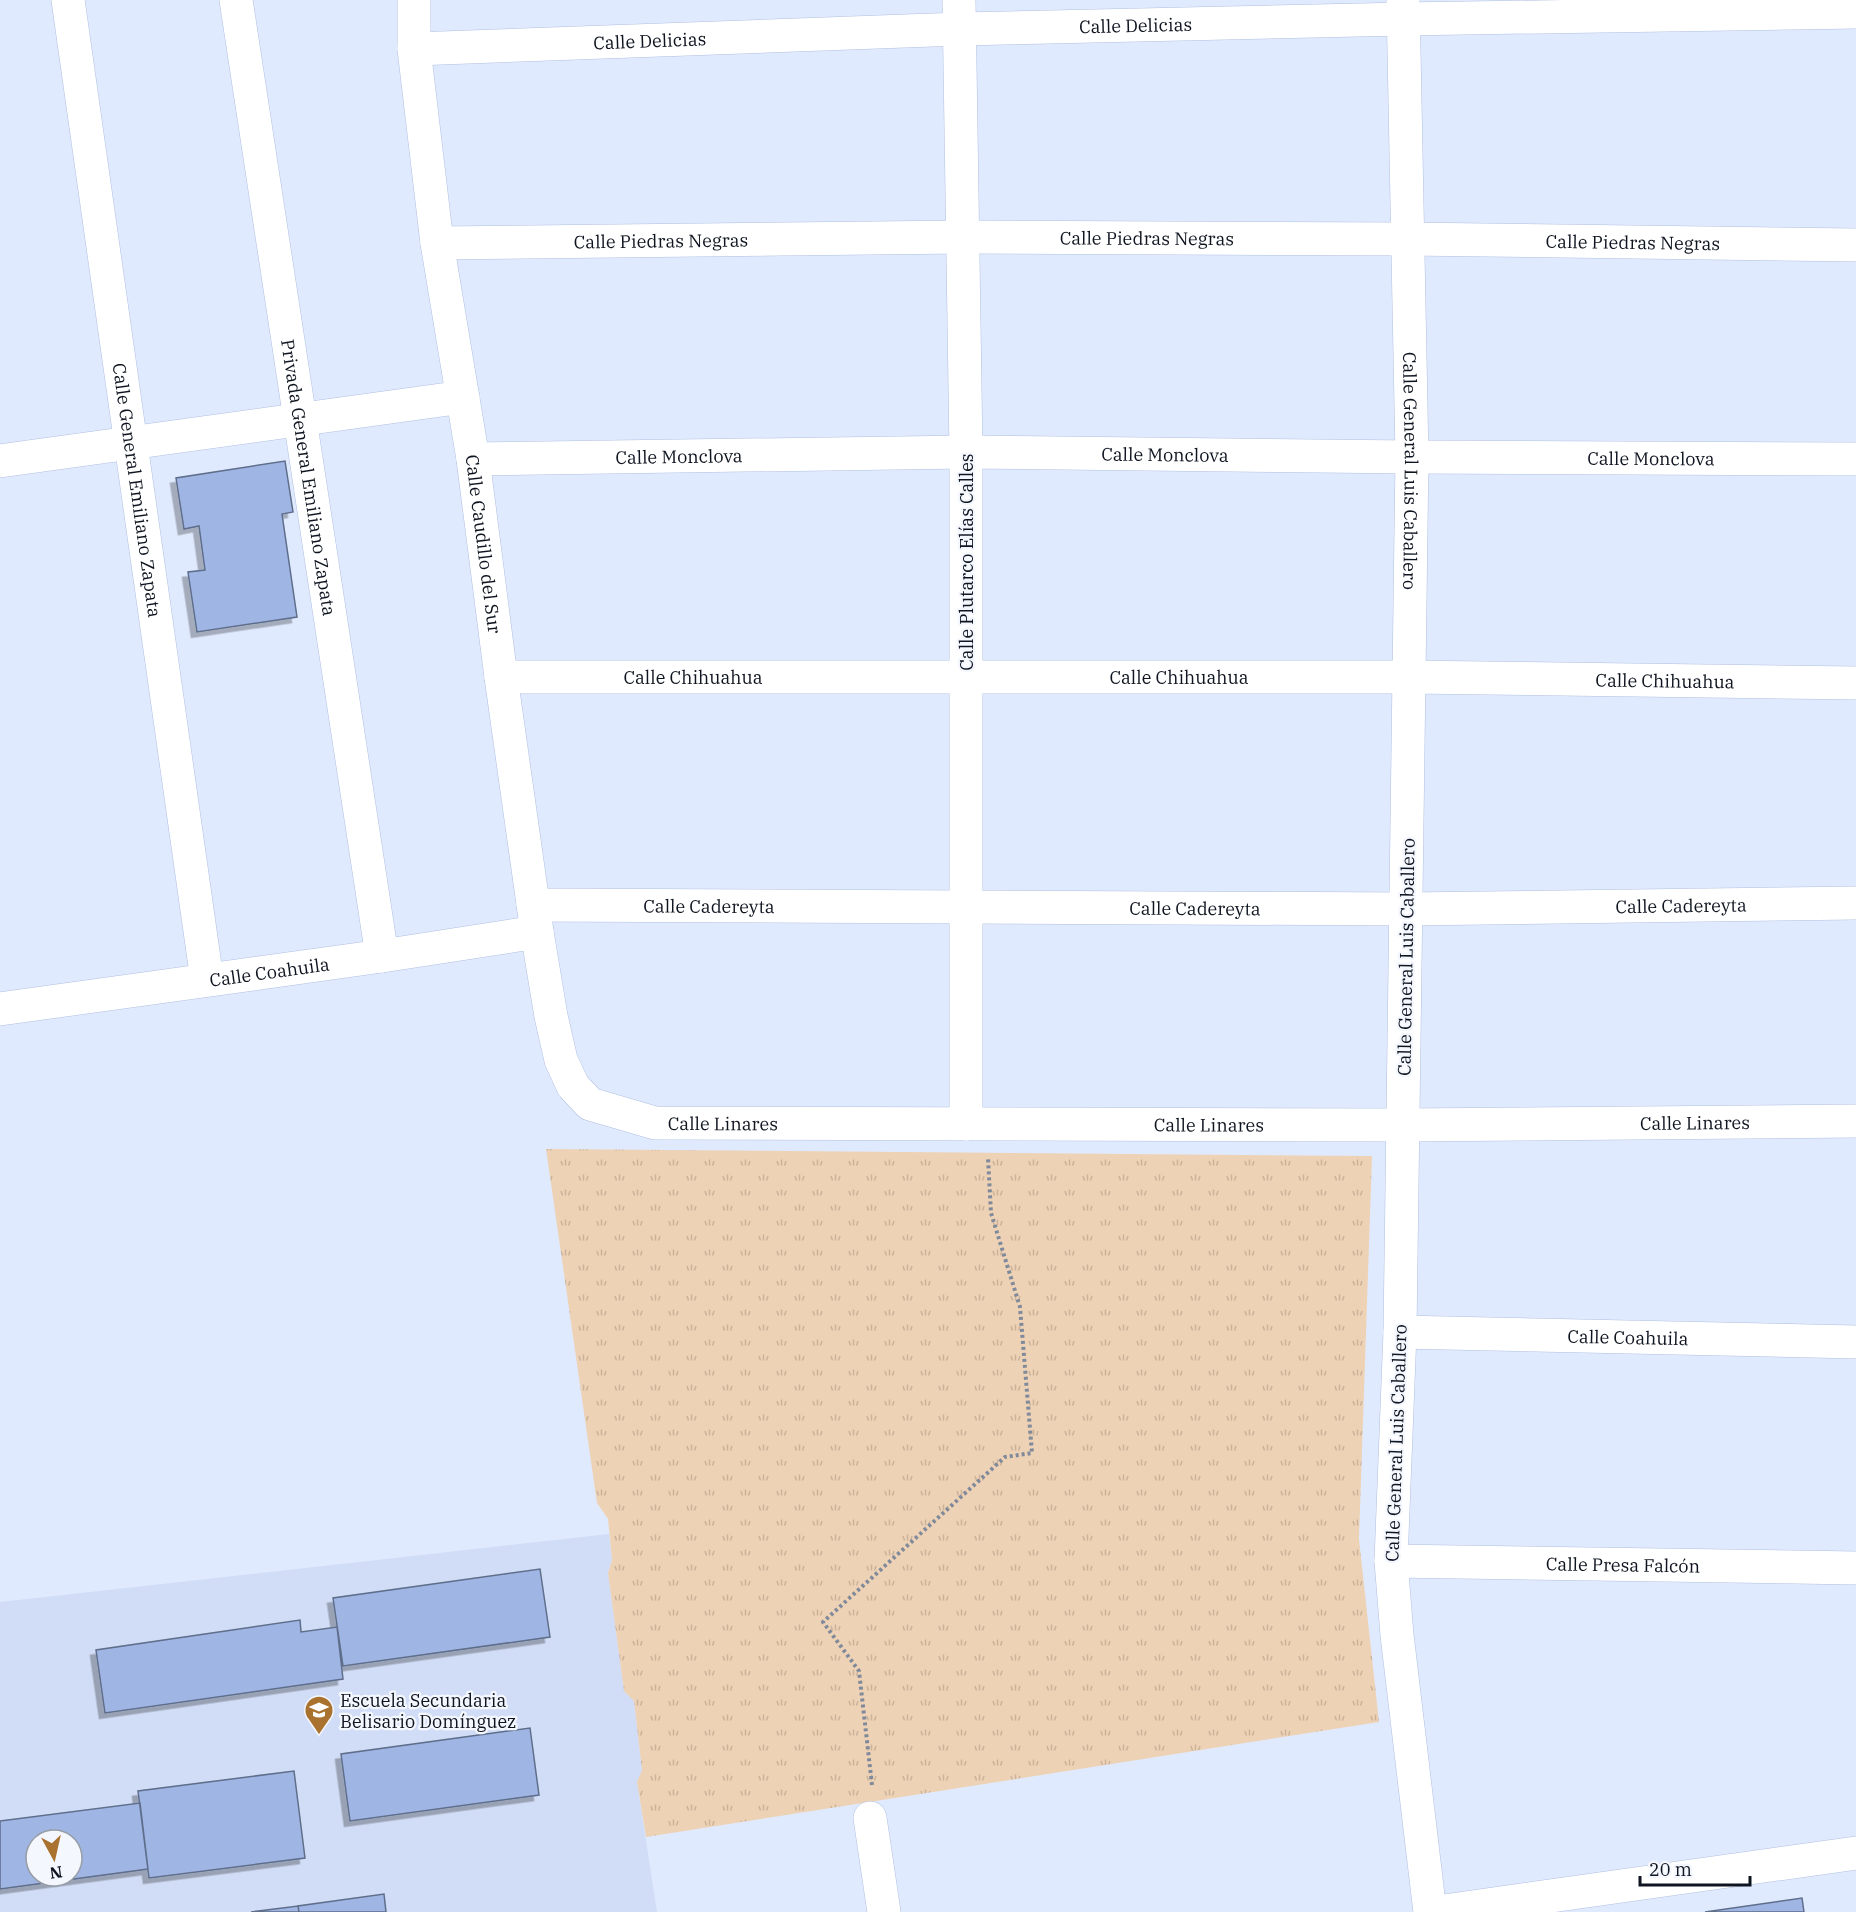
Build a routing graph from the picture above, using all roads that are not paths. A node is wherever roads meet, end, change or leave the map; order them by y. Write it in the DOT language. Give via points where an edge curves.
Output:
graph roads {
  1 [pos="68,0"];
  2 [pos="236,0"];
  3 [pos="414,0"];
  4 [pos="1403,10"];
  5 [pos="1856,12"];
  6 [pos="960,15"];
  7 [pos="414,49"];
  8 [pos="963,237"];
  9 [pos="1408,239"];
  10 [pos="437,243"];
  11 [pos="1856,245"];
  12 [pos="463,397"];
  13 [pos="300,418"];
  14 [pos="131,442"];
  15 [pos="966,452"];
  16 [pos="1412,458"];
  17 [pos="473,459"];
  18 [pos="1856,459"];
  19 [pos="0,461"];
  20 [pos="966,676"];
  21 [pos="501,677"];
  22 [pos="1409,677"];
  23 [pos="1856,683"];
  24 [pos="1856,903"];
  25 [pos="966,908"];
  26 [pos="1407,909"];
  27 [pos="535,919"];
  28 [pos="382,956"];
  29 [pos="207,980"];
  30 [pos="0,1009"];
  31 [pos="573,1086"];
  32 [pos="1856,1121"];
  33 [pos="976,1124"];
  34 [pos="1404,1125"];
  35 [pos="1400,1332"];
  36 [pos="1856,1342"];
  37 [pos="1391,1561"];
  38 [pos="1856,1568"];
  39 [pos="870,1818"];
  40 [pos="1856,1853"];
  41 [pos="884,1912"];
  42 [pos="1430,1912"];
  43 [pos="1437,1912"];
  1 -- 14 [label="street, Calle General Emiliano Zapata"];
  2 -- 13 [label="street, Privada General Emiliano Zapata"];
  3 -- 7 [label="street, Calle Caudillo del Sur"];
  4 -- 5 [label="street, Calle Delicias"];
  4 -- 6 [label="street, Calle Delicias"];
  4 -- 9 [label="street, Calle General Luis Caballero"];
  6 -- 7 [label="street, Calle Delicias"];
  6 -- 8 [label="street, Calle Plutarco Elías Calles"];
  7 -- 10 [label="street, Calle Caudillo del Sur"];
  8 -- 9 [label="street, Calle Piedras Negras"];
  8 -- 10 [label="street, Calle Piedras Negras"];
  8 -- 15 [label="street, Calle Plutarco Elías Calles"];
  9 -- 11 [label="street, Calle Piedras Negras"];
  9 -- 16 [label="street, Calle General Luis Caballero"];
  10 -- 12 [label="street, Calle Caudillo del Sur"];
  12 -- 13 [label="street"];
  12 -- 17 [label="street, Calle Caudillo del Sur"];
  13 -- 14 [label="street"];
  13 -- 28 [label="street, Privada General Emiliano Zapata"];
  14 -- 19 [label="street"];
  14 -- 29 [label="street, Calle General Emiliano Zapata"];
  15 -- 16 [label="street, Calle Monclova"];
  15 -- 17 [label="street, Calle Monclova"];
  15 -- 20 [label="street, Calle Plutarco Elías Calles"];
  16 -- 18 [label="street, Calle Monclova"];
  16 -- 22 [label="street, Calle General Luis Caballero"];
  17 -- 21 [label="street, Calle Caudillo del Sur"];
  20 -- 21 [label="street, Calle Chihuahua"];
  20 -- 22 [label="street, Calle Chihuahua"];
  20 -- 25 [label="street, Calle Plutarco Elías Calles"];
  21 -- 27 [label="street, Calle Caudillo del Sur"];
  22 -- 23 [label="street, Calle Chihuahua"];
  22 -- 26 [label="street, Calle General Luis Caballero"];
  24 -- 26 [label="street, Calle Cadereyta"];
  25 -- 26 [label="street, Calle Cadereyta"];
  25 -- 27 [label="street, Calle Cadereyta"];
  25 -- 33 [label="street, Calle Plutarco Elías Calles"];
  26 -- 34 [label="street, Calle General Luis Caballero"];
  27 -- 28 [label="street, Calle Coahuila"];
  27 -- 31 [label="street, Calle Caudillo del Sur" via="561,1060"];
  28 -- 29 [label="street, Calle Coahuila"];
  29 -- 30 [label="street, Calle Coahuila"];
  31 -- 33 [label="street, Calle Linares" via="590,1104 655,1123"];
  32 -- 34 [label="street, Calle Linares"];
  33 -- 34 [label="street, Calle Linares"];
  34 -- 35 [label="street, Calle General Luis Caballero"];
  35 -- 36 [label="street, Calle Coahuila"];
  35 -- 37 [label="street, Calle General Luis Caballero"];
  37 -- 38 [label="street, Calle Presa Falcón"];
  37 -- 42 [label="street, Calle General Luis Caballero"];
  39 -- 41 [label="street"];
  40 -- 43 [label="street"];
}
